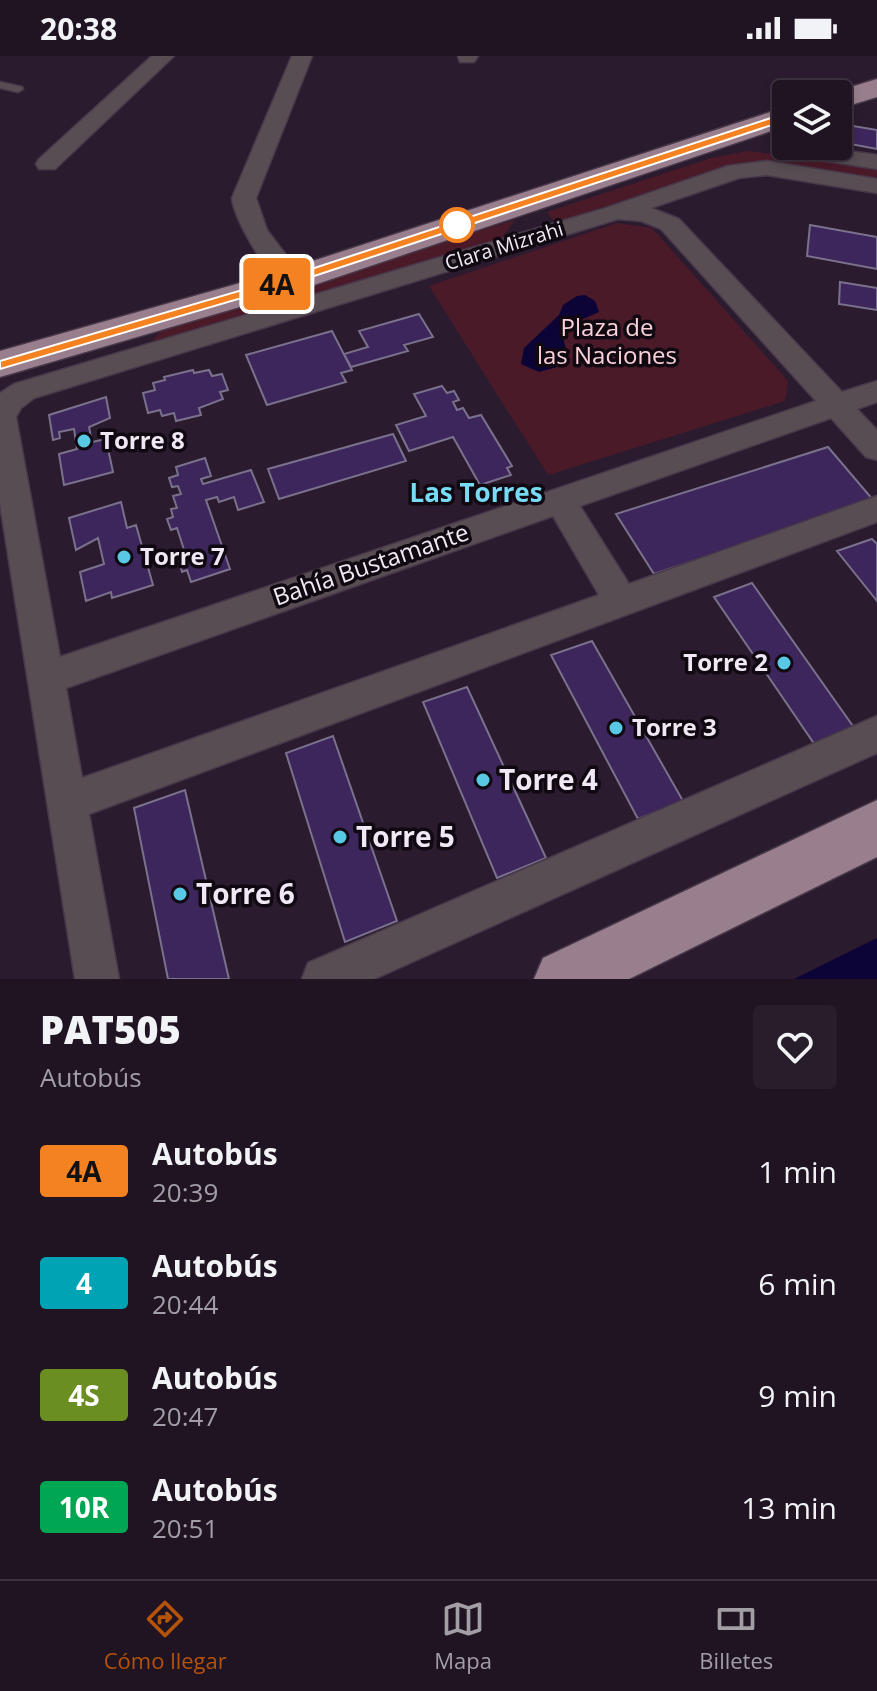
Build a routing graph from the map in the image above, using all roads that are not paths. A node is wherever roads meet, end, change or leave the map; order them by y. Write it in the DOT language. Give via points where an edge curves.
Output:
graph roads {
  1 [pos="164,56"];
  2 [pos="302,56"];
  3 [pos="0,85"];
  4 [pos="877,88"];
  5 [pos="18,89"];
  6 [pos="852,96"];
  7 [pos="772,129"];
  8 [pos="852,158"];
  9 [pos="877,162"];
  10 [pos="47,164"];
  11 [pos="877,186"];
  12 [pos="519,205"];
  13 [pos="614,213"];
  14 [pos="550,231"];
  15 [pos="292,280"];
  16 [pos="130,343"];
  17 [pos="0,364"];
  18 [pos="877,391"];
  19 [pos="836,404"];
  20 [pos="877,449"];
  21 [pos="559,499"];
  22 [pos="877,509"];
  23 [pos="621,601"];
  24 [pos="47,678"];
  25 [pos="877,734"];
  26 [pos="67,803"];
  27 [pos="877,828"];
  28 [pos="97,979"];
  29 [pos="324,979"];
  30 [pos="564,979"];
  1 -- 10 [label="street"];
  2 -- 15 [label="street" via="244,198 252,223"];
  3 -- 5 [label="lane"];
  4 -- 6 [label="highway"];
  7 -- 12 [label="highway"];
  8 -- 9 [label="street"];
  11 -- 13 [label="street, Clara Mizrahi" via="767,168 736,171"];
  12 -- 14 [label="street"];
  12 -- 15 [label="highway"];
  13 -- 14 [label="street, Clara Mizrahi"];
  13 -- 19 [label="street" via="645,214 670,224"];
  14 -- 16 [label="street, Clara Mizrahi"];
  15 -- 16 [label="highway"];
  16 -- 17 [label="highway"];
  16 -- 24 [label="street, Clara Mizrahi" via="24,391 1,417"];
  18 -- 19 [label="street, Bahía Bustamante"];
  19 -- 20 [label="street"];
  19 -- 21 [label="street, Bahía Bustamante"];
  21 -- 23 [label="street"];
  21 -- 24 [label="street, Bahía Bustamante"];
  22 -- 23 [label="street"];
  23 -- 26 [label="street"];
  24 -- 26 [label="street"];
  25 -- 29 [label="street"];
  26 -- 28 [label="street"];
  27 -- 30 [label="highway"];
}
